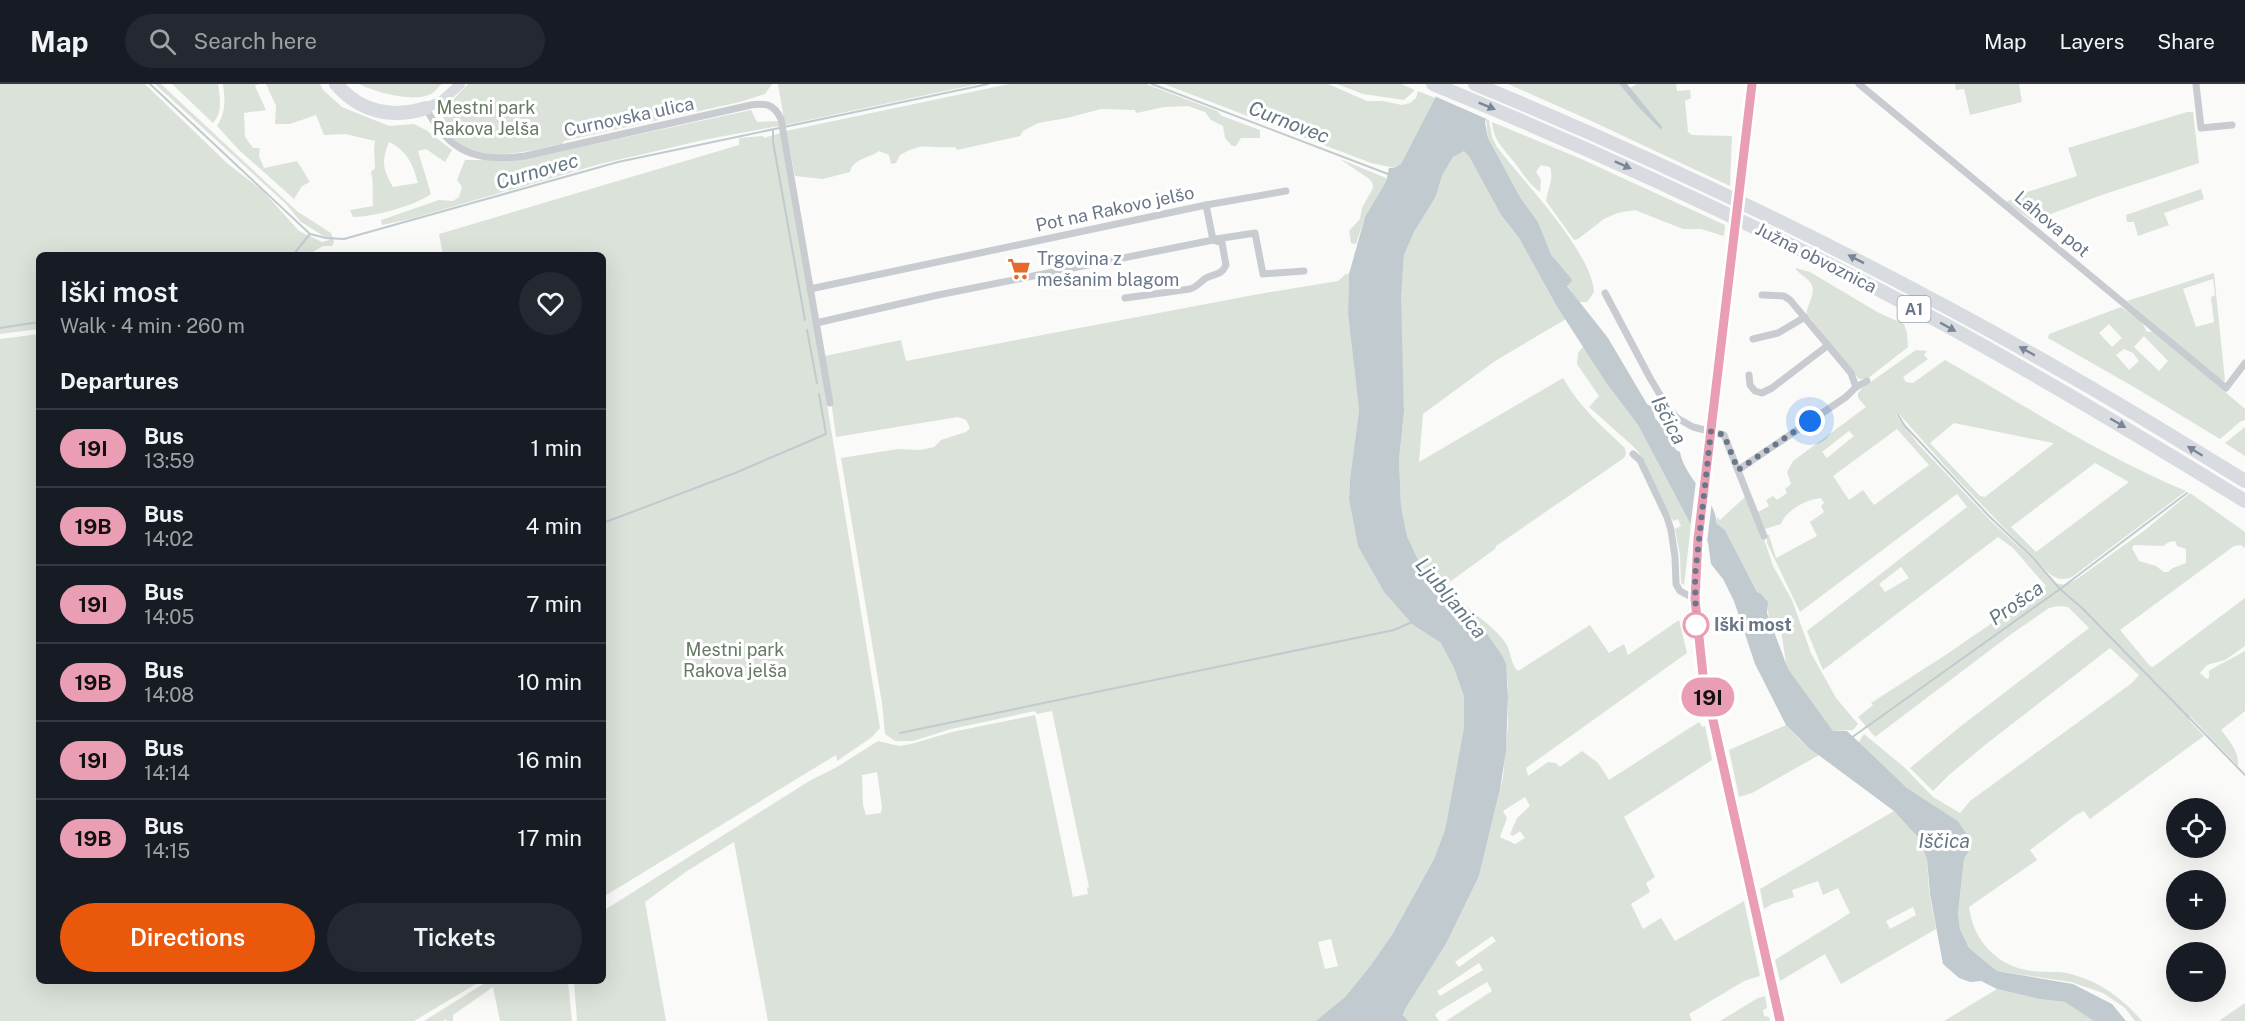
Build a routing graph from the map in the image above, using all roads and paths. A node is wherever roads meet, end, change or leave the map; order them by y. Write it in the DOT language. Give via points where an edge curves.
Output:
graph roads {
  1 [pos="336,84"];
  2 [pos="460,84"];
  3 [pos="1433,84"];
  4 [pos="1475,84"];
  5 [pos="1752,84"];
  6 [pos="1859,84"];
  7 [pos="2196,84"];
  8 [pos="426,108"];
  9 [pos="2232,125"];
  10 [pos="1286,191"];
  11 [pos="1206,206"];
  12 [pos="1213,240"];
  13 [pos="1304,271"];
  14 [pos="810,289"];
  15 [pos="1605,293"];
  16 [pos="1762,295"];
  17 [pos="1125,298"];
  18 [pos="1805,317"];
  19 [pos="816,323"];
  20 [pos="1753,339"];
  21 [pos="1827,346"];
  22 [pos="2245,363"];
  23 [pos="1749,375"];
  24 [pos="1868,381"];
  25 [pos="1856,387"];
  26 [pos="830,403"];
  27 [pos="1711,431"];
  28 [pos="1633,454"];
  29 [pos="1738,470"];
  30 [pos="2245,481"];
  31 [pos="2245,501"];
  32 [pos="1764,536"];
  33 [pos="1695,599"];
  34 [pos="1780,1021"];
  1 -- 8 [label="highway" via="357,102 380,112 403,114"];
  2 -- 8 [label="main road" via="443,100"];
  3 -- 31 [label="highway, Južna obvoznica / A1, one-way" via="1753,226 1943,324 2127,428"];
  30 -- 4 [label="highway, Južna obvoznica / A1, one-way" via="2094,389 1828,245"];
  5 -- 27 [label="main road"];
  6 -- 22 [label="street, Lahova pot" via="2226,388"];
  7 -- 9 [label="street" via="2202,128"];
  8 -- 14 [label="street, Curnovska ulica" via="439,131 458,147 480,157 500,159 751,105 771,105 781,119"];
  10 -- 11 [label="street"];
  11 -- 12 [label="street, Pot na Rakovo jelšo"];
  11 -- 14 [label="street, Pot na Rakovo jelšo"];
  12 -- 13 [label="street" via="1255,233 1263,274"];
  12 -- 17 [label="street, Pot na Rakovo jelšo" via="1222,243 1226,265 1218,275 1190,289"];
  12 -- 19 [label="street"];
  14 -- 19 [label="street"];
  15 -- 27 [label="street" via="1665,403 1677,418"];
  16 -- 18 [label="street" via="1784,296"];
  18 -- 20 [label="street" via="1778,333"];
  18 -- 21 [label="street"];
  19 -- 26 [label="street"];
  21 -- 23 [label="street" via="1762,393 1750,385"];
  21 -- 25 [label="street" via="1851,373"];
  24 -- 25 [label="street"];
  25 -- 29 [label="street"];
  27 -- 29 [label="street" via="1724,435"];
  27 -- 33 [label="main road"];
  28 -- 33 [label="street" via="1644,468 1669,523 1675,582 1678,589"];
  29 -- 32 [label="street"];
  33 -- 34 [label="main road" via="1703,675"];
}
